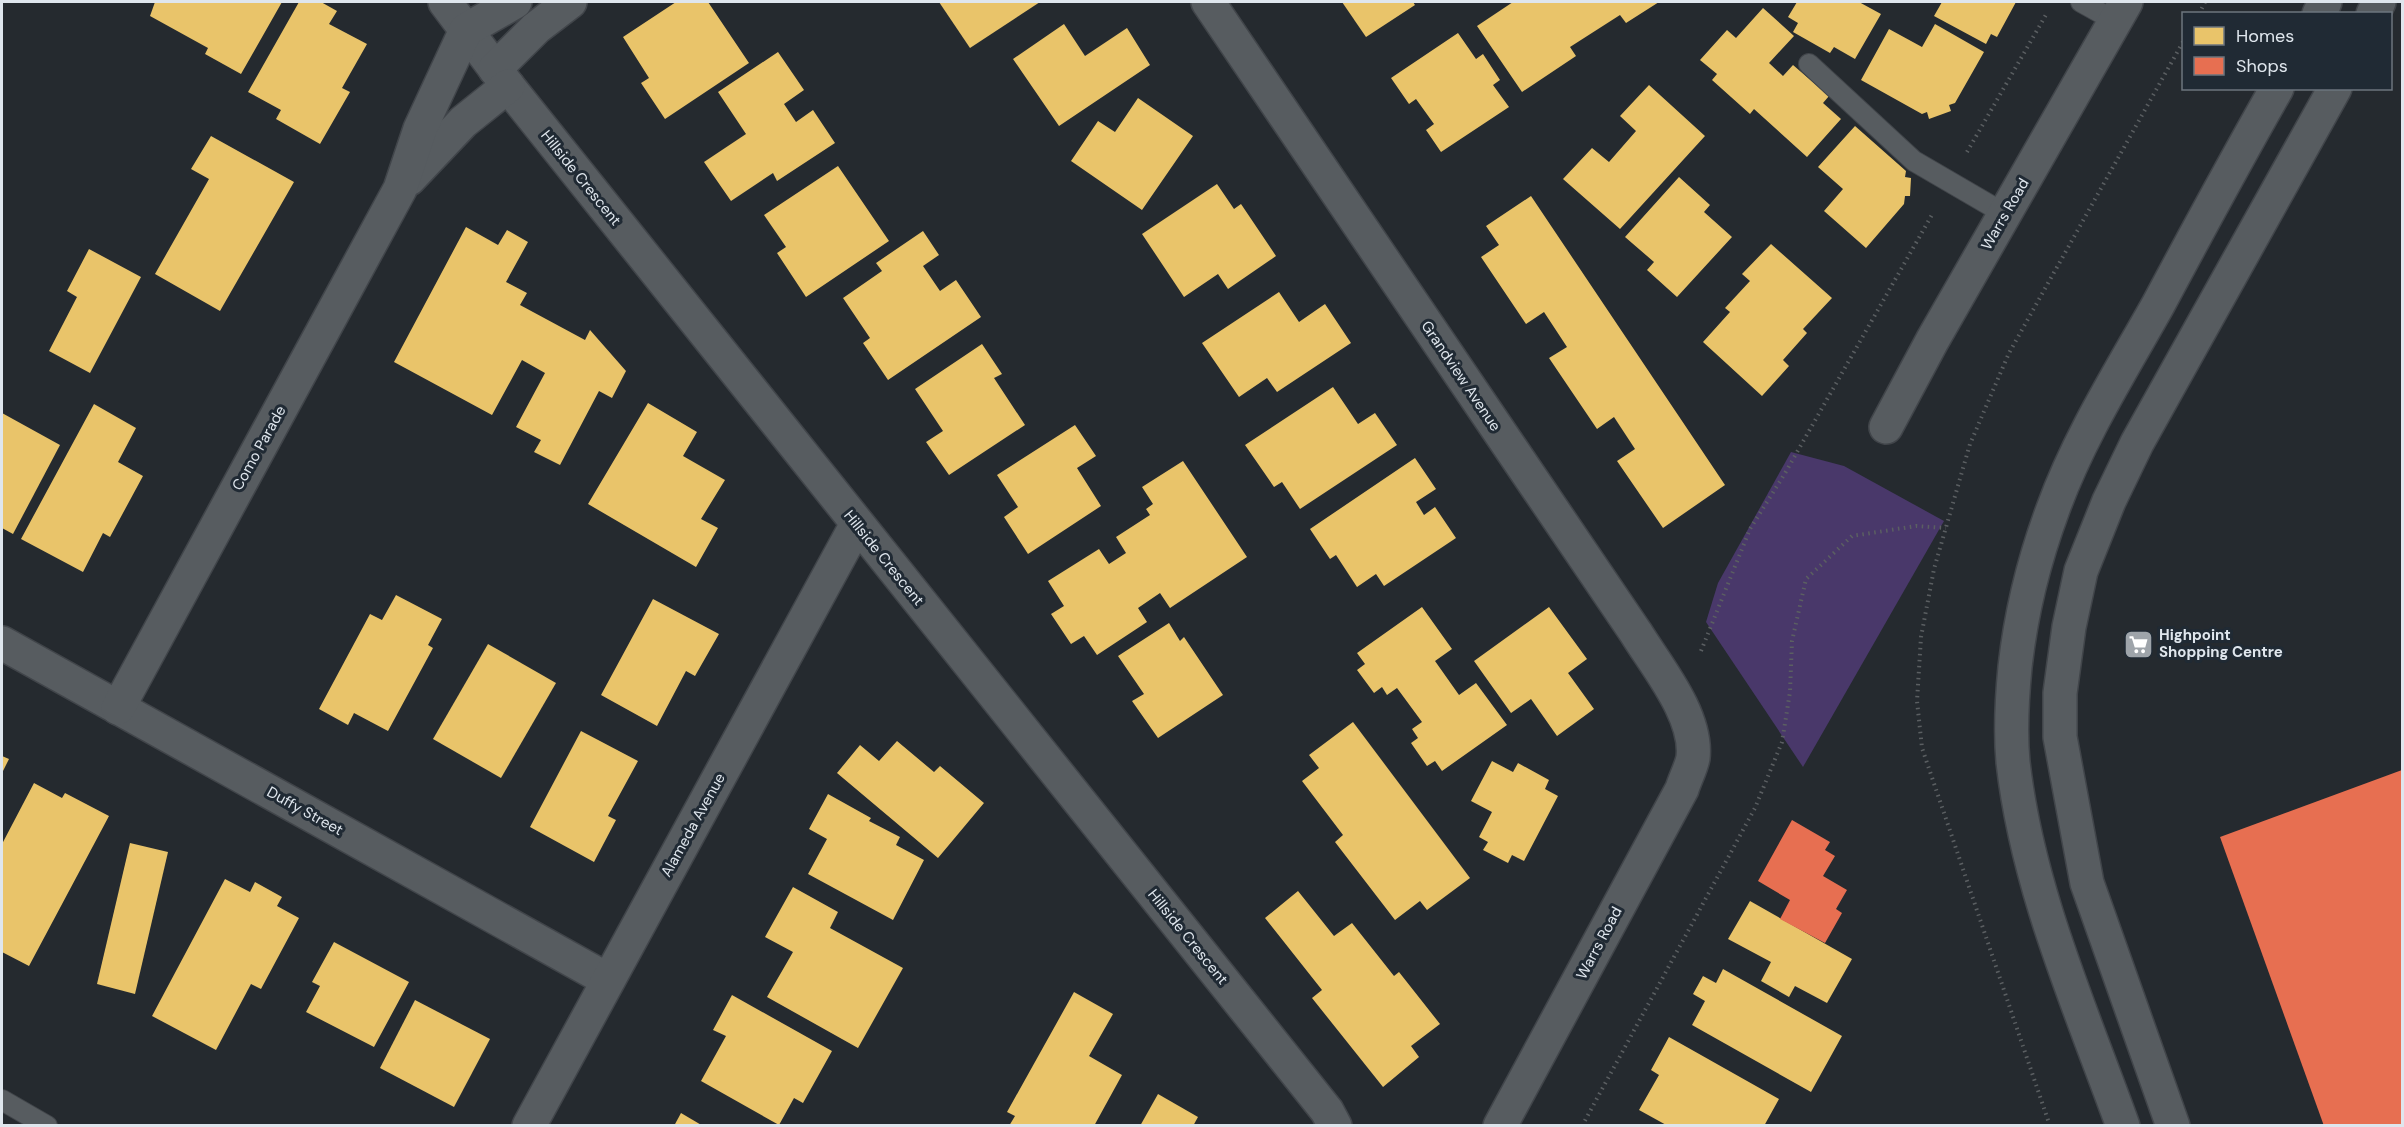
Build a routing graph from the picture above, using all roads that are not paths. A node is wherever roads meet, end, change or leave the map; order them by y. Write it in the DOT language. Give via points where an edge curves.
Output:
graph roads {
  1 [pos="446,2"];
  2 [pos="515,2"];
  3 [pos="570,2"];
  4 [pos="1208,2"];
  5 [pos="2081,2"];
  6 [pos="2121,11"];
  7 [pos="466,30"];
  8 [pos="1809,64"];
  9 [pos="502,78"];
  10 [pos="2276,90"];
  11 [pos="2334,90"];
  12 [pos="400,189"];
  13 [pos="2005,214"];
  14 [pos="1886,427"];
  15 [pos="857,524"];
  16 [pos="2,643"];
  17 [pos="118,708"];
  18 [pos="1693,759"];
  19 [pos="608,980"];
  20 [pos="2,1100"];
  21 [pos="1336,1120"];
  22 [pos="47,1125"];
  23 [pos="529,1125"];
  24 [pos="1500,1125"];
  25 [pos="2123,1125"];
  26 [pos="2173,1125"];
  1 -- 7 [label="street, Hillside Crescent"];
  2 -- 7 [label="street"];
  3 -- 9 [label="street, Como Parade" via="536,28"];
  4 -- 18 [label="street, Grandview Avenue" via="1680,701 1692,734"];
  5 -- 6 [label="lane"];
  6 -- 13 [label="street, Warrs Road"];
  7 -- 9 [label="street, Hillside Crescent"];
  7 -- 12 [label="street, Como Parade" via="420,129"];
  8 -- 13 [label="lane" via="1914,161"];
  9 -- 12 [label="street, Como Parade"];
  9 -- 15 [label="street, Hillside Crescent"];
  10 -- 25 [label="street" via="2084,440 2054,507 2019,633 2012,696 2013,758 2028,854"];
  11 -- 26 [label="street" via="2127,462 2081,571 2069,627 2060,693 2060,737 2085,871"];
  12 -- 17 [label="street, Como Parade"];
  13 -- 14 [label="street, Warrs Road"];
  15 -- 19 [label="street, Alameda Avenue"];
  15 -- 21 [label="street, Hillside Crescent"];
  16 -- 17 [label="street, Duffy Street"];
  17 -- 19 [label="street, Duffy Street"];
  18 -- 24 [label="street, Warrs Road" via="1670,814"];
  19 -- 23 [label="street, Alameda Avenue"];
  20 -- 22 [label="lane"];
}
